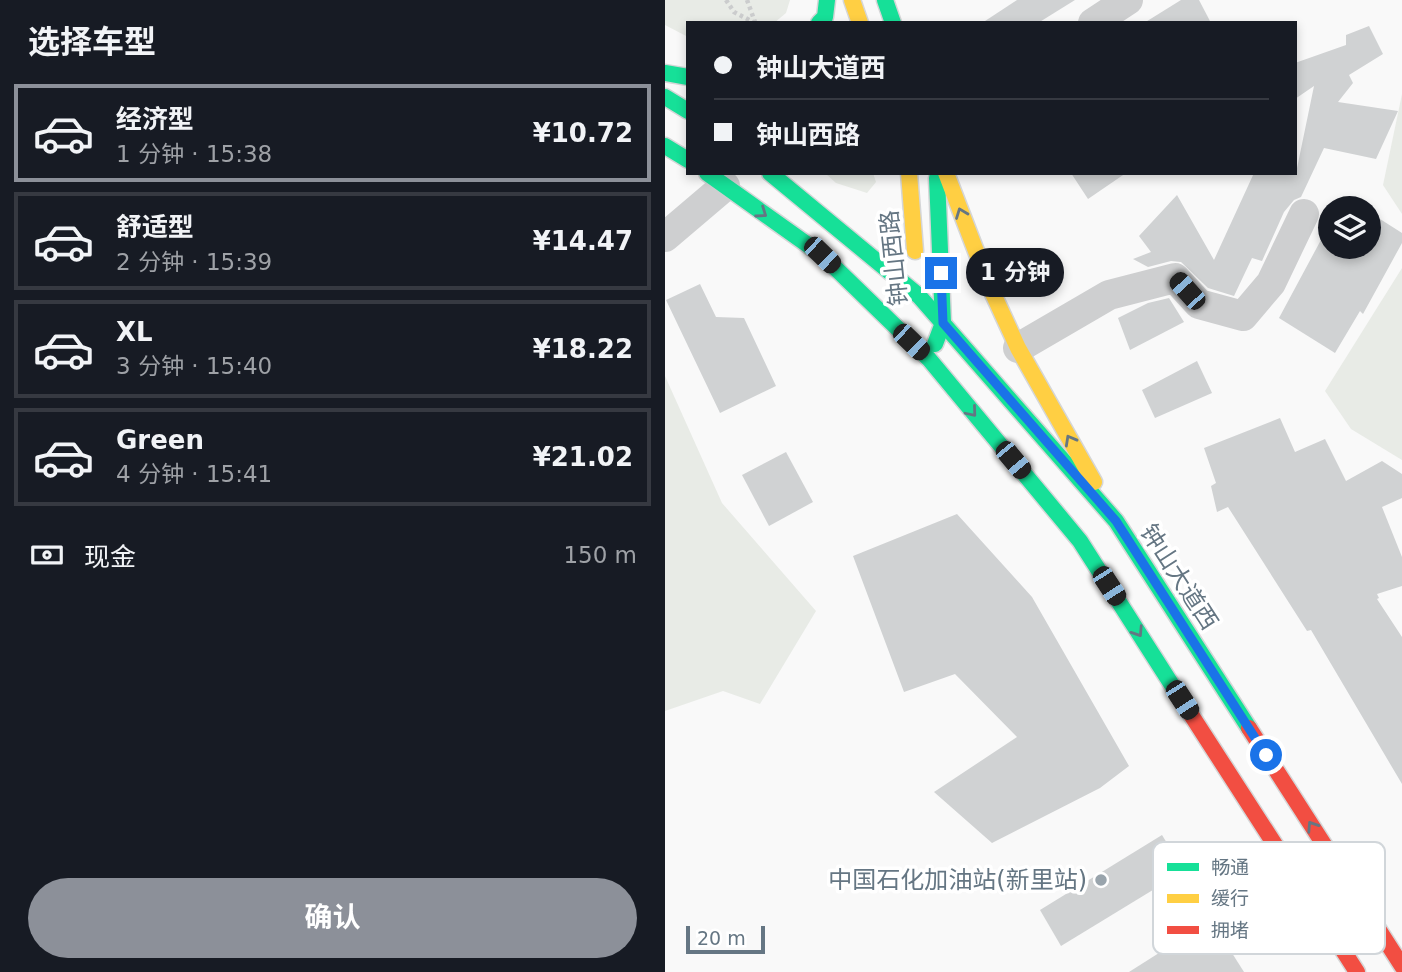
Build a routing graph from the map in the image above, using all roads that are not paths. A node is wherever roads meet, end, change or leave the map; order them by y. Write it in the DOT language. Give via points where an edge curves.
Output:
graph roads {
  1 [pos="827,0"];
  2 [pos="852,0"];
  3 [pos="885,0"];
  4 [pos="1128,0"];
  5 [pos="821,21"];
  6 [pos="859,21"];
  7 [pos="892,21"];
  8 [pos="1096,21"];
  9 [pos="665,73"];
  10 [pos="686,77"];
  11 [pos="665,97"];
  12 [pos="686,110"];
  13 [pos="665,146"];
  14 [pos="686,159"];
  15 [pos="771,175"];
  16 [pos="909,175"];
  17 [pos="937,175"];
  18 [pos="947,175"];
  19 [pos="716,180"];
  20 [pos="1304,214"];
  21 [pos="665,237"];
  22 [pos="919,296"];
  23 [pos="943,323"];
  24 [pos="1018,348"];
  25 [pos="929,359"];
  26 [pos="1116,521"];
  27 [pos="1273,842"];
  28 [pos="1322,842"];
  29 [pos="1385,940"];
  30 [pos="1345,954"];
  31 [pos="1402,966"];
  32 [pos="1357,972"];
  1 -- 5 [label="main road"];
  2 -- 6 [label="main road"];
  3 -- 7 [label="main road"];
  4 -- 8 [label="street"];
  9 -- 10 [label="main road"];
  11 -- 12 [label="main road"];
  13 -- 14 [label="main road"];
  15 -- 22 [label="main road, 钟山大道西"];
  16 -- 22 [label="main road, 钟山西路"];
  17 -- 23 [label="main road, 钟山西路"];
  24 -- 18 [label="main road, one-way"];
  19 -- 21 [label="street"];
  19 -- 25 [label="main road, one-way" via="822,255"];
  20 -- 24 [label="street" via="1271,283 1243,316 1199,304 1175,278 1109,295"];
  22 -- 23 [label="main road, 钟山大道西"];
  22 -- 25 [label="main road, 钟山西路"];
  23 -- 25 [label="main road, 钟山西路"];
  23 -- 26 [label="main road, 钟山大道西"];
  26 -- 24 [label="main road, one-way"];
  25 -- 27 [label="main road, one-way" via="1080,541"];
  28 -- 26 [label="main road, 钟山大道西, one-way"];
  31 -- 29 [label="main road, 钟山大道西, one-way"];
  30 -- 32 [label="main road, one-way"];
}
